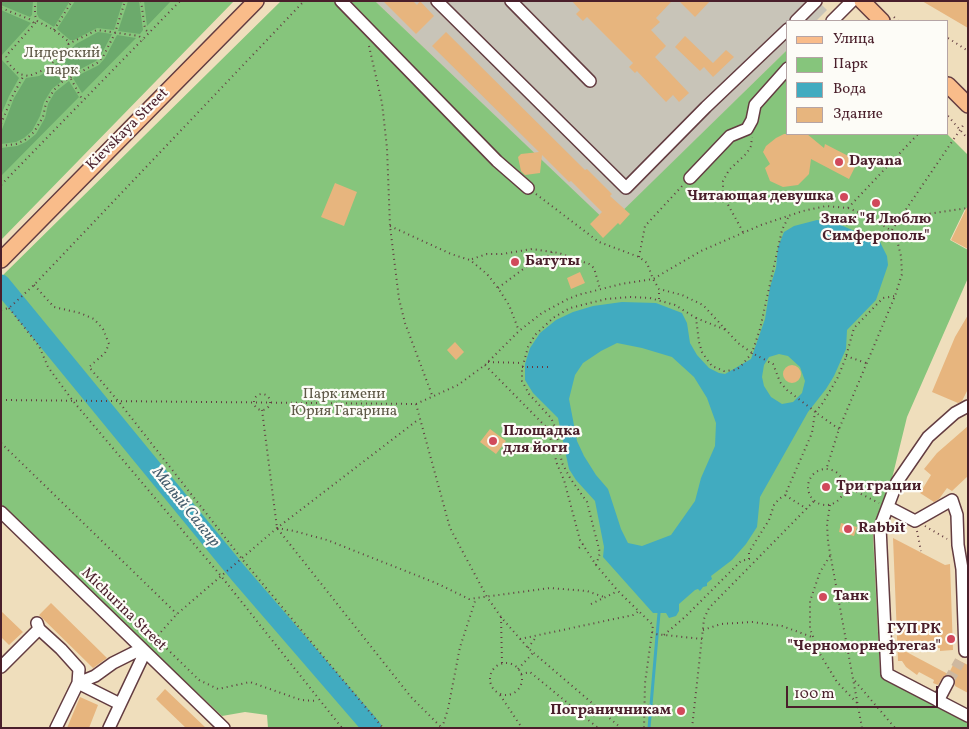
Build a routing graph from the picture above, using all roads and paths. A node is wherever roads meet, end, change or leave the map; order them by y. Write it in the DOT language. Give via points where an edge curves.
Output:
graph roads {
  1 [pos="35,1"];
  2 [pos="72,1"];
  3 [pos="126,1"];
  4 [pos="142,1"];
  5 [pos="180,1"];
  6 [pos="256,1"];
  7 [pos="304,1"];
  8 [pos="341,1"];
  9 [pos="436,1"];
  10 [pos="511,1"];
  11 [pos="816,1"];
  12 [pos="852,1"];
  13 [pos="862,1"];
  14 [pos="1,8"];
  15 [pos="797,20"];
  16 [pos="833,20"];
  17 [pos="881,20"];
  18 [pos="36,22"];
  19 [pos="364,24"];
  20 [pos="54,30"];
  21 [pos="115,32"];
  22 [pos="786,32"];
  23 [pos="149,33"];
  24 [pos="949,39"];
  25 [pos="143,40"];
  26 [pos="68,44"];
  27 [pos="968,51"];
  28 [pos="6,56"];
  29 [pos="2,57"];
  30 [pos="58,57"];
  31 [pos="786,70"];
  32 [pos="24,75"];
  33 [pos="70,78"];
  34 [pos="590,81"];
  35 [pos="949,86"];
  36 [pos="84,101"];
  37 [pos="967,102"];
  38 [pos="949,117"];
  39 [pos="1,124"];
  40 [pos="964,124"];
  41 [pos="960,129"];
  42 [pos="749,132"];
  43 [pos="917,135"];
  44 [pos="968,139"];
  45 [pos="1,146"];
  46 [pos="690,178"];
  47 [pos="1,185"];
  48 [pos="528,188"];
  49 [pos="848,208"];
  50 [pos="968,208"];
  51 [pos="789,216"];
  52 [pos="900,218"];
  53 [pos="390,226"];
  54 [pos="892,231"];
  55 [pos="743,233"];
  56 [pos="552,252"];
  57 [pos="6,255"];
  58 [pos="639,257"];
  59 [pos="470,260"];
  60 [pos="653,280"];
  61 [pos="34,285"];
  62 [pos="498,288"];
  63 [pos="659,289"];
  64 [pos="600,290"];
  65 [pos="894,296"];
  66 [pos="659,300"];
  67 [pos="9,308"];
  68 [pos="1,310"];
  69 [pos="696,318"];
  70 [pos="519,331"];
  71 [pos="729,331"];
  72 [pos="753,353"];
  73 [pos="846,356"];
  74 [pos="488,362"];
  75 [pos="866,363"];
  76 [pos="485,365"];
  77 [pos="522,365"];
  78 [pos="552,367"];
  79 [pos="432,396"];
  80 [pos="1,400"];
  81 [pos="73,401"];
  82 [pos="118,402"];
  83 [pos="253,402"];
  84 [pos="270,402"];
  85 [pos="416,404"];
  86 [pos="968,406"];
  87 [pos="262,410"];
  88 [pos="814,411"];
  89 [pos="419,419"];
  90 [pos="839,429"];
  91 [pos="1,443"];
  92 [pos="826,470"];
  93 [pos="843,485"];
  94 [pos="786,494"];
  95 [pos="814,501"];
  96 [pos="830,505"];
  97 [pos="888,507"];
  98 [pos="807,509"];
  99 [pos="962,513"];
  100 [pos="3,516"];
  101 [pos="915,521"];
  102 [pos="277,528"];
  103 [pos="583,544"];
  104 [pos="958,545"];
  105 [pos="579,548"];
  106 [pos="921,551"];
  107 [pos="830,555"];
  108 [pos="241,560"];
  109 [pos="596,565"];
  110 [pos="221,576"];
  111 [pos="618,591"];
  112 [pos="487,597"];
  113 [pos="604,597"];
  114 [pos="476,598"];
  115 [pos="591,604"];
  116 [pos="639,611"];
  117 [pos="177,614"];
  118 [pos="501,617"];
  119 [pos="703,630"];
  120 [pos="652,632"];
  121 [pos="664,635"];
  122 [pos="537,636"];
  123 [pos="156,638"];
  124 [pos="813,638"];
  125 [pos="520,639"];
  126 [pos="702,639"];
  127 [pos="528,648"];
  128 [pos="145,652"];
  129 [pos="533,653"];
  130 [pos="964,654"];
  131 [pos="4,660"];
  132 [pos="502,664"];
  133 [pos="518,669"];
  134 [pos="521,674"];
  135 [pos="853,680"];
  136 [pos="948,682"];
  137 [pos="78,683"];
  138 [pos="499,693"];
  139 [pos="319,701"];
  140 [pos="938,701"];
  141 [pos="120,704"];
  142 [pos="858,704"];
  143 [pos="688,714"];
  144 [pos="693,714"];
  145 [pos="968,716"];
  146 [pos="56,728"];
  147 [pos="109,728"];
  148 [pos="224,728"];
  149 [pos="342,728"];
  150 [pos="383,728"];
  151 [pos="442,728"];
  152 [pos="522,728"];
  153 [pos="598,728"];
  154 [pos="621,728"];
  155 [pos="644,728"];
  156 [pos="692,728"];
  157 [pos="862,728"];
  158 [pos="895,728"];
  1 -- 18 [label="path"];
  2 -- 20 [label="path"];
  3 -- 21 [label="path"];
  4 -- 23 [label="path" via="145,29"];
  5 -- 23 [label="path"];
  6 -- 57 [label="main road, Kievskaya Street"];
  7 -- 61 [label="path"];
  8 -- 19 [label="street"];
  9 -- 22 [label="street" via="626,188"];
  10 -- 34 [label="street"];
  11 -- 15 [label="street"];
  12 -- 16 [label="street"];
  13 -- 17 [label="main road"];
  14 -- 18 [label="path"];
  18 -- 20 [label="path"];
  18 -- 28 [label="path"];
  19 -- 48 [label="street" via="497,161"];
  19 -- 53 [label="path" via="382,103"];
  20 -- 26 [label="path"];
  21 -- 25 [label="path" via="139,36"];
  21 -- 26 [label="path" via="94,31"];
  21 -- 33 [label="path" via="103,57"];
  23 -- 25 [label="path"];
  24 -- 27 [label="path"];
  25 -- 36 [label="path"];
  26 -- 30 [label="path" via="69,47"];
  28 -- 29 [label="path"];
  28 -- 32 [label="path" via="8,63"];
  30 -- 32 [label="path" via="46,69"];
  30 -- 33 [label="path"];
  31 -- 42 [label="street" via="755,105"];
  32 -- 39 [label="path"];
  33 -- 36 [label="path"];
  33 -- 45 [label="path" via="54,90 34,132 16,144"];
  35 -- 37 [label="main road"];
  36 -- 47 [label="path"];
  38 -- 41 [label="path"];
  40 -- 41 [label="path"];
  41 -- 44 [label="path"];
  41 -- 52 [label="path"];
  42 -- 46 [label="street" via="730,136"];
  42 -- 55 [label="path" via="751,146 728,170 723,181 726,200"];
  43 -- 49 [label="path"];
  46 -- 58 [label="path" via="645,226"];
  48 -- 58 [label="path" via="599,242"];
  49 -- 51 [label="path" via="826,206"];
  49 -- 54 [label="path"];
  50 -- 52 [label="path"];
  51 -- 55 [label="path"];
  51 -- 72 [label="path" via="782,230"];
  52 -- 54 [label="path"];
  53 -- 59 [label="path"];
  53 -- 79 [label="path" via="398,299"];
  54 -- 65 [label="path" via="901,256 902,274"];
  55 -- 60 [label="path" via="701,251"];
  56 -- 59 [label="path" via="532,249 490,253"];
  56 -- 62 [label="path"];
  56 -- 64 [label="path" via="589,264 594,268"];
  58 -- 60 [label="path" via="647,263"];
  59 -- 62 [label="path"];
  60 -- 63 [label="path"];
  60 -- 64 [label="path"];
  61 -- 67 [label="path"];
  61 -- 82 [label="path" via="54,307 94,319 103,329 110,344 89,367"];
  62 -- 70 [label="path"];
  63 -- 66 [label="path"];
  63 -- 71 [label="path" via="682,295 703,306"];
  64 -- 70 [label="path" via="568,299"];
  65 -- 73 [label="path" via="883,298 854,328"];
  65 -- 75 [label="path"];
  66 -- 69 [label="path" via="684,309"];
  66 -- 77 [label="path" via="606,299 570,308 535,335"];
  67 -- 68 [label="path"];
  67 -- 81 [label="path" via="39,346 48,368"];
  69 -- 71 [label="path"];
  69 -- 72 [label="path" via="702,352 712,366 724,371 736,370"];
  70 -- 74 [label="path"];
  71 -- 72 [label="path" via="738,343"];
  72 -- 88 [label="path" via="773,364 780,382"];
  73 -- 75 [label="path"];
  73 -- 88 [label="path" via="837,379"];
  74 -- 76 [label="path"];
  74 -- 77 [label="path"];
  75 -- 90 [label="path"];
  76 -- 79 [label="path" via="458,385"];
  76 -- 103 [label="path" via="548,429"];
  77 -- 78 [label="path"];
  77 -- 109 [label="path" via="522,381 529,394 551,418 562,463 588,502 600,553"];
  79 -- 85 [label="path"];
  80 -- 81 [label="path"];
  81 -- 82 [label="path"];
  81 -- 110 [label="path"];
  82 -- 83 [label="path"];
  82 -- 108 [label="path"];
  83 -- 84 [label="path"];
  83 -- 84 [label="path" via="262,393"];
  83 -- 87 [label="path" via="257,409"];
  84 -- 85 [label="path"];
  84 -- 87 [label="path"];
  85 -- 89 [label="path"];
  86 -- 97 [label="street" via="928,437 897,482"];
  87 -- 102 [label="path"];
  88 -- 90 [label="path"];
  88 -- 94 [label="path" via="812,433"];
  89 -- 102 [label="path"];
  89 -- 112 [label="path" via="450,528"];
  90 -- 92 [label="path"];
  91 -- 117 [label="path"];
  92 -- 93 [label="path" via="836,473"];
  92 -- 95 [label="path" via="811,478 808,490"];
  93 -- 96 [label="path" via="842,495"];
  93 -- 97 [label="path"];
  94 -- 98 [label="path"];
  94 -- 121 [label="path" via="774,505 769,520 749,552 749,559 741,561"];
  95 -- 96 [label="path"];
  95 -- 98 [label="path"];
  96 -- 107 [label="path" via="827,524"];
  97 -- 101 [label="street"];
  97 -- 140 [label="street" via="880,527 887,674"];
  98 -- 119 [label="path" via="709,608"];
  99 -- 101 [label="street" via="952,500"];
  99 -- 104 [label="street"];
  100 -- 128 [label="street, Michurina Street"];
  101 -- 104 [label="path"];
  101 -- 106 [label="path"];
  102 -- 108 [label="path"];
  102 -- 114 [label="path" via="327,540 469,599"];
  102 -- 151 [label="path" via="411,697"];
  103 -- 105 [label="path"];
  103 -- 109 [label="path"];
  104 -- 130 [label="street" via="962,569"];
  107 -- 124 [label="path" via="810,601"];
  107 -- 135 [label="path"];
  108 -- 110 [label="path"];
  108 -- 150 [label="path"];
  109 -- 111 [label="path"];
  110 -- 117 [label="path"];
  110 -- 139 [label="path"];
  111 -- 113 [label="path"];
  111 -- 116 [label="path"];
  112 -- 113 [label="path" via="550,588 587,591"];
  112 -- 114 [label="path"];
  112 -- 118 [label="path"];
  113 -- 115 [label="path"];
  114 -- 151 [label="path" via="460,647"];
  116 -- 120 [label="path" via="653,625"];
  116 -- 122 [label="path"];
  117 -- 123 [label="path"];
  118 -- 125 [label="path"];
  118 -- 132 [label="path"];
  119 -- 124 [label="path" via="721,624 752,622 782,626"];
  119 -- 126 [label="path"];
  120 -- 121 [label="path"];
  120 -- 155 [label="path" via="645,683"];
  121 -- 126 [label="path"];
  122 -- 125 [label="path"];
  122 -- 127 [label="path"];
  123 -- 128 [label="path"];
  123 -- 139 [label="path" via="200,680 218,689 250,682 301,700"];
  124 -- 142 [label="path" via="837,682"];
  125 -- 127 [label="path"];
  126 -- 144 [label="path"];
  127 -- 129 [label="path"];
  128 -- 137 [label="street" via="134,652"];
  128 -- 141 [label="street"];
  128 -- 148 [label="street, Michurina Street"];
  129 -- 133 [label="path"];
  129 -- 154 [label="path"];
  131 -- 137 [label="street" via="38,626 79,669"];
  132 -- 133 [label="path" via="514,665"];
  132 -- 138 [label="path" via="491,677 491,684"];
  133 -- 134 [label="path"];
  134 -- 138 [label="path" via="522,680 516,691 505,695"];
  134 -- 153 [label="path" via="530,672"];
  135 -- 142 [label="path"];
  135 -- 158 [label="path"];
  136 -- 140 [label="street"];
  137 -- 141 [label="street"];
  137 -- 146 [label="street"];
  138 -- 152 [label="path"];
  139 -- 149 [label="path"];
  140 -- 145 [label="street"];
  141 -- 147 [label="street"];
  142 -- 157 [label="path"];
  143 -- 144 [label="path"];
  144 -- 156 [label="path"];
}
